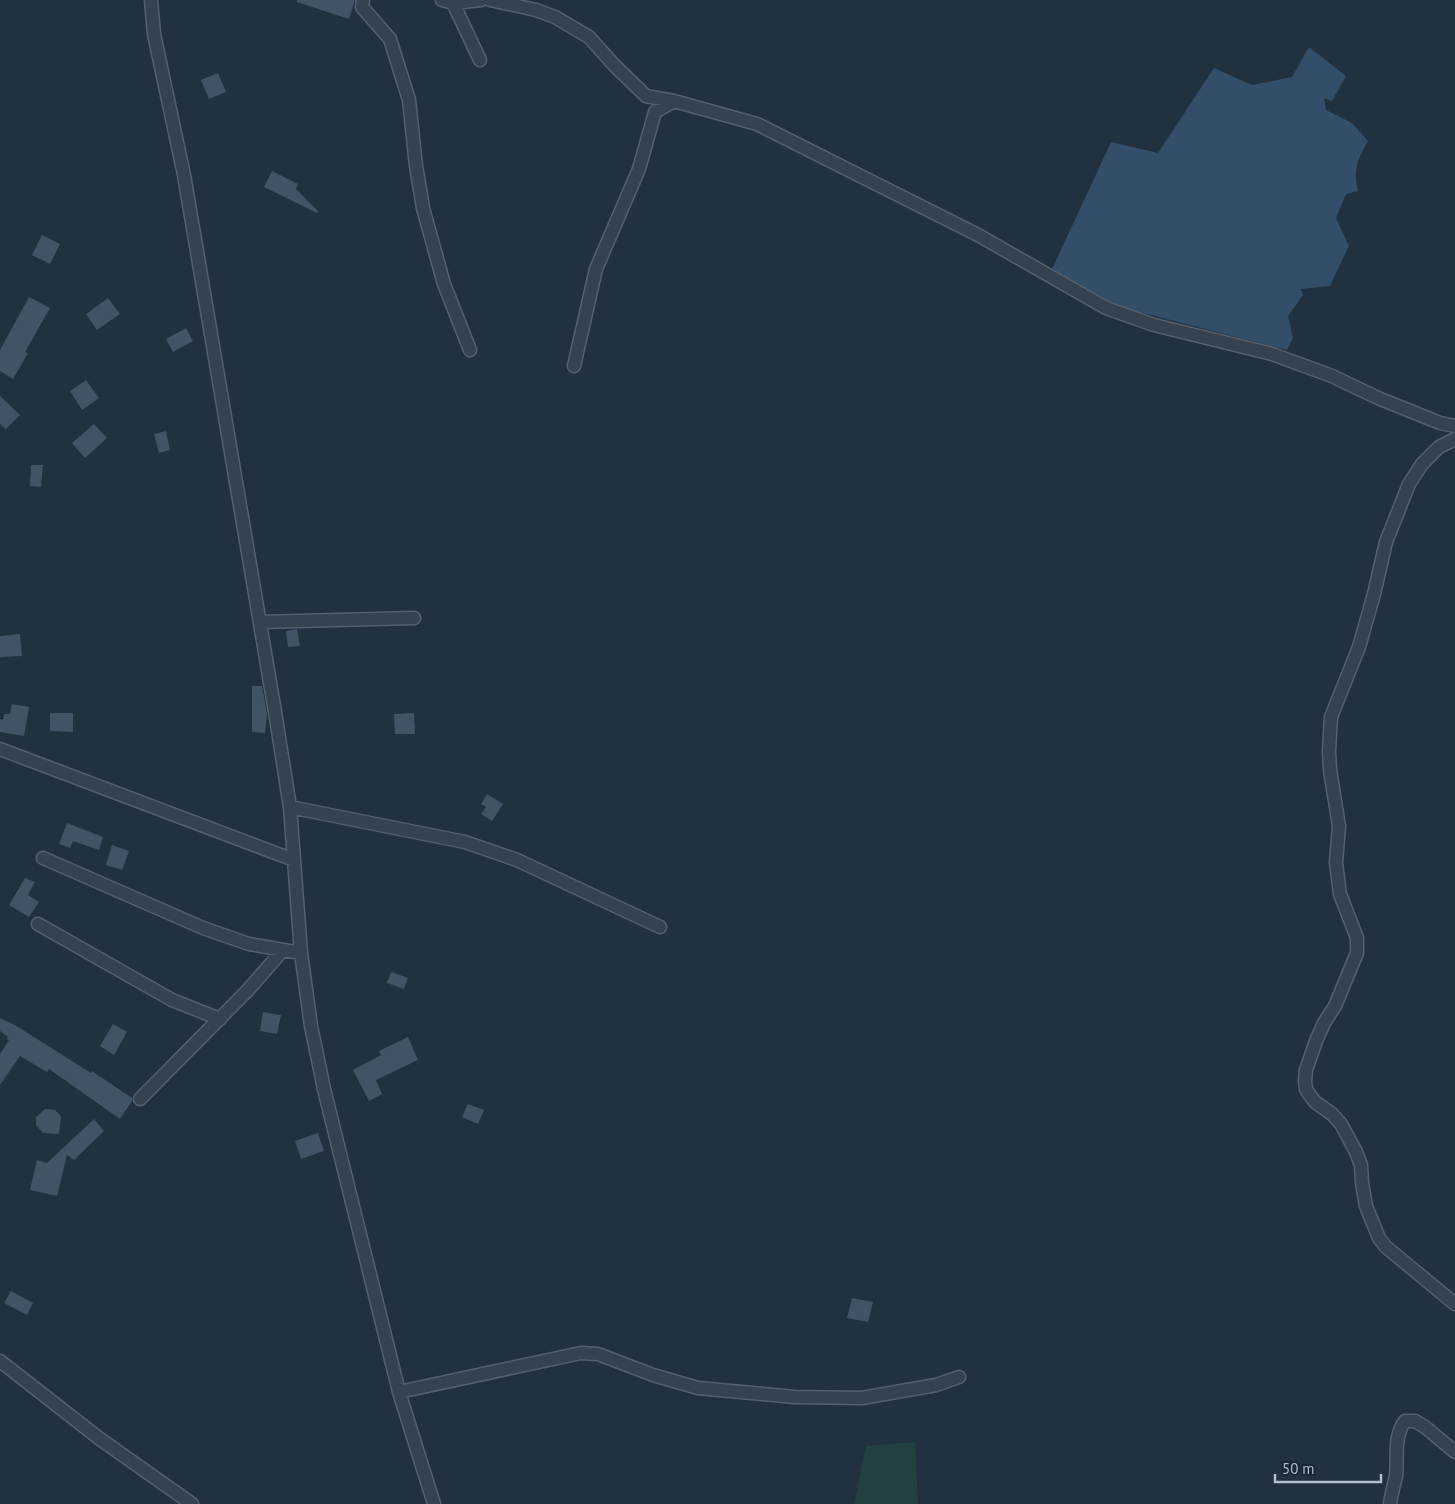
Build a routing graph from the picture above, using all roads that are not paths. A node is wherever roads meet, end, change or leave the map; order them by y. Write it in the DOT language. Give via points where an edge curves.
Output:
graph roads {
  1 [pos="151,0"];
  2 [pos="363,0"];
  3 [pos="482,0"];
  4 [pos="490,0"];
  5 [pos="447,2"];
  6 [pos="480,60"];
  7 [pos="674,101"];
  8 [pos="470,350"];
  9 [pos="574,366"];
  10 [pos="1455,426"];
  11 [pos="1455,439"];
  12 [pos="414,618"];
  13 [pos="260,622"];
  14 [pos="0,749"];
  15 [pos="290,807"];
  16 [pos="43,858"];
  17 [pos="294,860"];
  18 [pos="38,924"];
  19 [pos="660,927"];
  20 [pos="283,950"];
  21 [pos="301,953"];
  22 [pos="220,1018"];
  23 [pos="140,1098"];
  24 [pos="1455,1304"];
  25 [pos="0,1361"];
  26 [pos="959,1377"];
  27 [pos="399,1392"];
  28 [pos="1455,1452"];
  29 [pos="192,1504"];
  30 [pos="434,1504"];
  31 [pos="1390,1504"];
  1 -- 13 [label="street" via="154,34 184,175"];
  2 -- 8 [label="street" via="362,7 390,39 409,100 423,208 444,284"];
  3 -- 5 [label="street"];
  4 -- 7 [label="street" via="555,17 589,36 646,96"];
  5 -- 6 [label="street"];
  7 -- 9 [label="street" via="655,112 639,169 596,269"];
  7 -- 10 [label="street" via="758,124 978,235 1106,308 1154,325 1272,354 1440,423"];
  11 -- 24 [label="street" via="1439,447 1409,484 1386,542 1359,647 1330,717 1330,770 1339,826 1338,886 1356,934 1357,953 1316,1041 1305,1081 1309,1094 1341,1124 1356,1152 1361,1165 1366,1206 1379,1238"];
  12 -- 13 [label="street"];
  13 -- 15 [label="street"];
  14 -- 17 [label="street"];
  15 -- 17 [label="street"];
  15 -- 19 [label="street" via="466,842 517,860"];
  16 -- 20 [label="street" via="203,928 249,944"];
  17 -- 21 [label="street"];
  18 -- 22 [label="street" via="172,1000"];
  20 -- 21 [label="street"];
  20 -- 22 [label="street"];
  21 -- 27 [label="street" via="324,1089"];
  22 -- 23 [label="street"];
  25 -- 29 [label="street" via="100,1439"];
  26 -- 27 [label="street" via="862,1398 795,1397 698,1388 598,1354 581,1353"];
  27 -- 30 [label="street"];
  28 -- 31 [label="street" via="1416,1421 1405,1421 1397,1439 1396,1477"];
}
